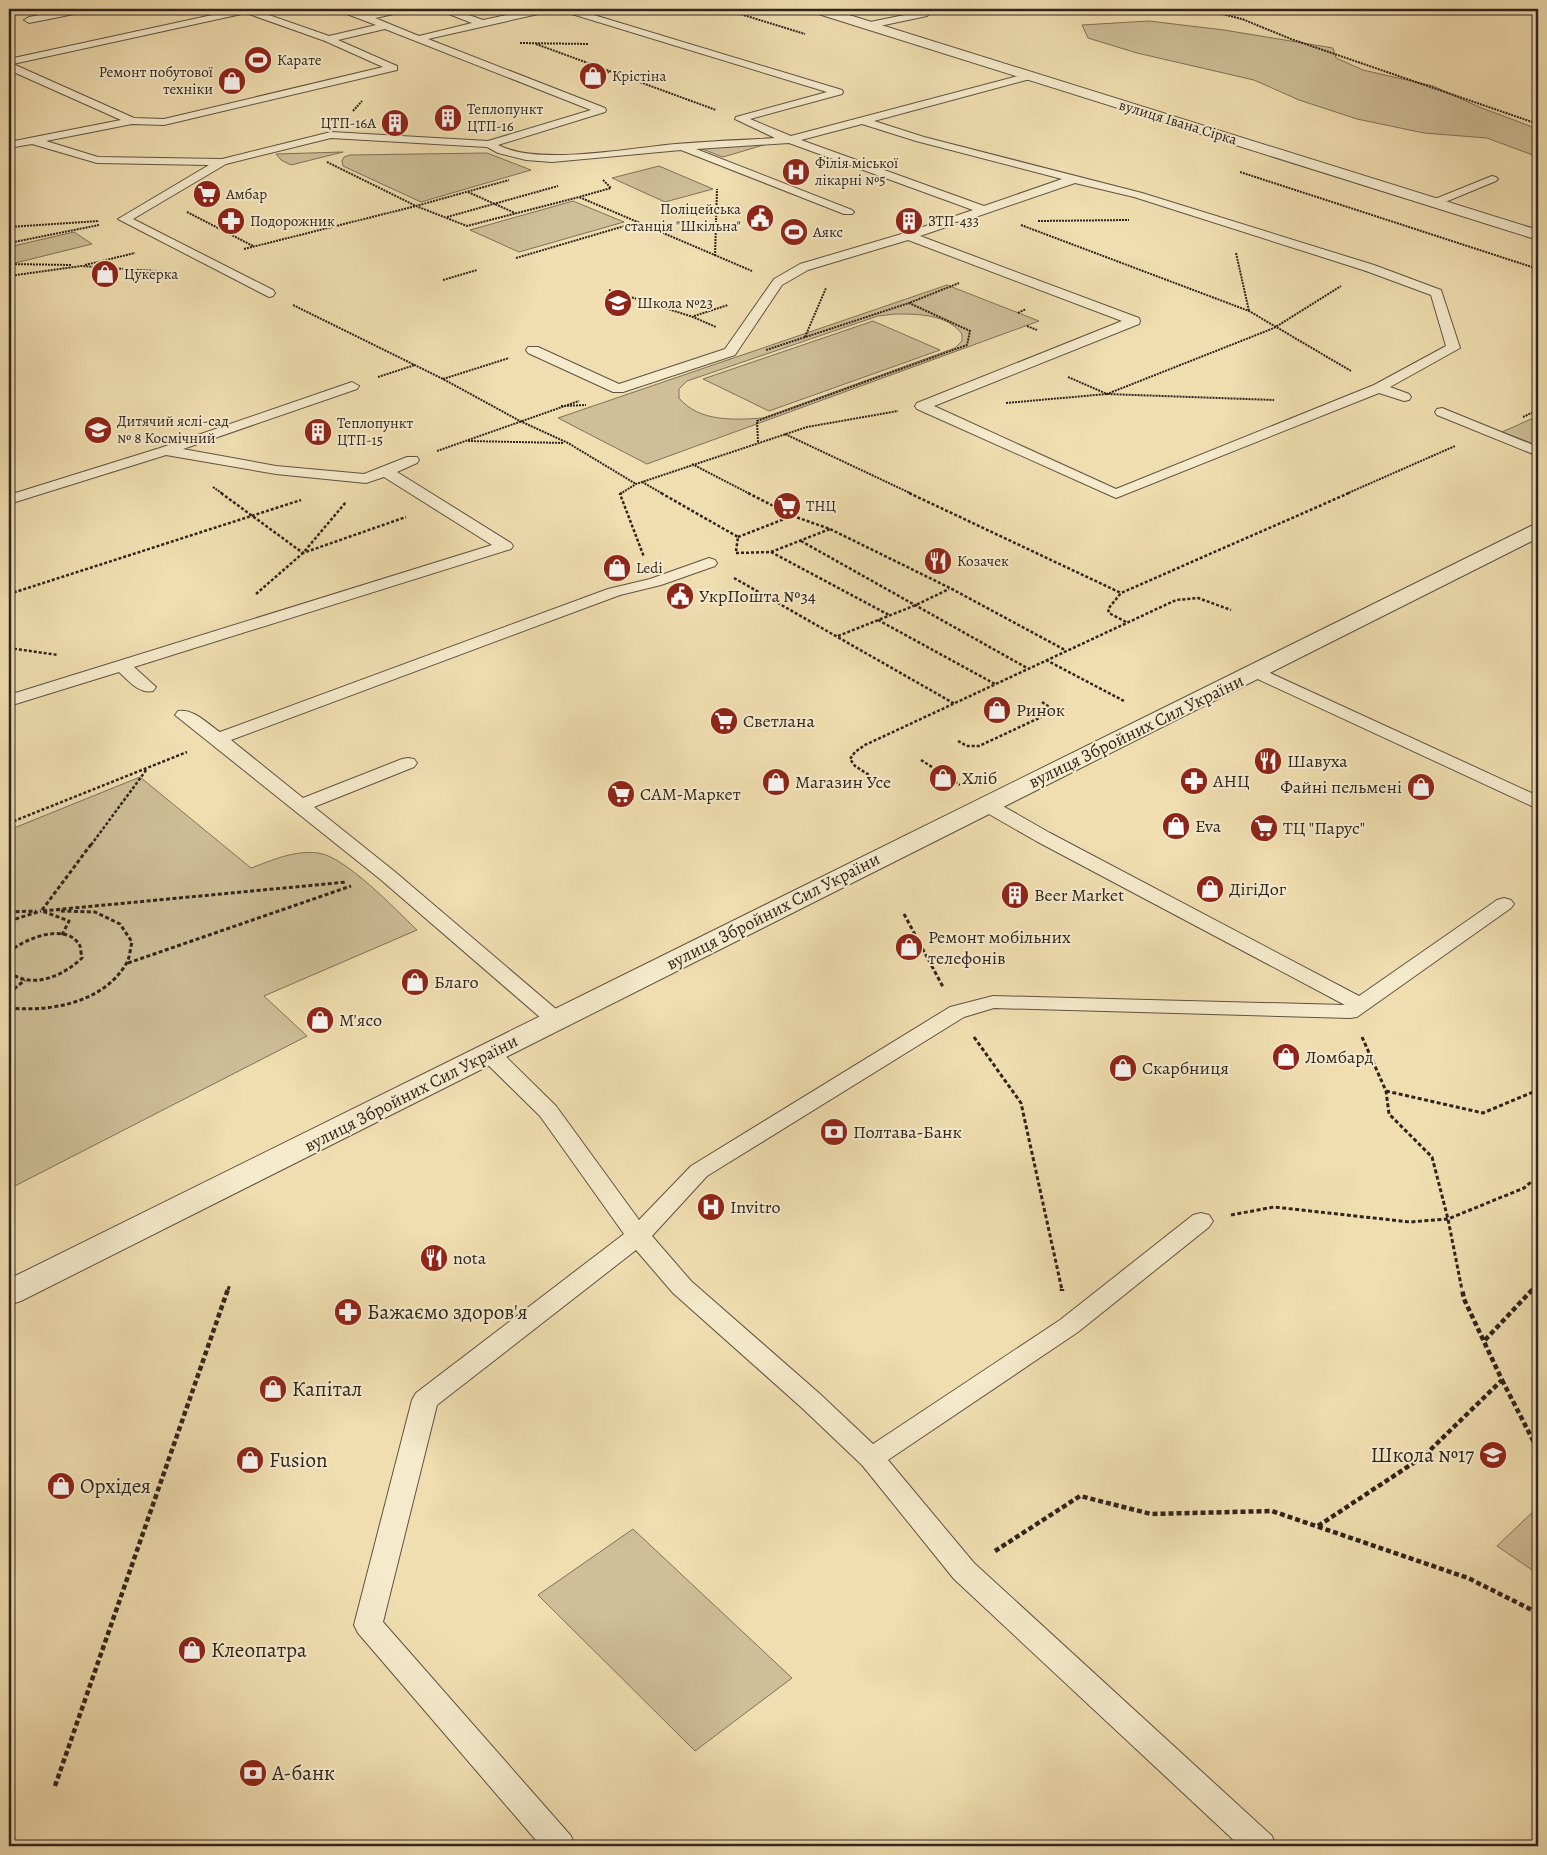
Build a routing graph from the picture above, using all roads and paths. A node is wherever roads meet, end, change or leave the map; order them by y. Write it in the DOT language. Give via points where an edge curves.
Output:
graph roads {
  1 [pos="84,9"];
  2 [pos="342,9"];
  3 [pos="405,9"];
  4 [pos="444,9"];
  5 [pos="547,9"];
  6 [pos="566,9"];
  7 [pos="821,9"];
  8 [pos="1202,9"];
  9 [pos="924,14"];
  10 [pos="365,17"];
  11 [pos="29,20"];
  12 [pos="482,23"];
  13 [pos="385,26"];
  14 [pos="870,26"];
  15 [pos="328,39"];
  16 [pos="418,39"];
  17 [pos="514,42"];
  18 [pos="534,43"];
  19 [pos="591,44"];
  20 [pos="9,62"];
  21 [pos="9,66"];
  22 [pos="610,72"];
  23 [pos="592,76"];
  24 [pos="1030,76"];
  25 [pos="740,119"];
  26 [pos="132,121"];
  27 [pos="863,121"];
  28 [pos="1538,124"];
  29 [pos="31,140"];
  30 [pos="790,140"];
  31 [pos="490,144"];
  32 [pos="9,145"];
  33 [pos="680,147"];
  34 [pos="579,157"];
  35 [pos="706,157"];
  36 [pos="319,158"];
  37 [pos="222,162"];
  38 [pos="516,178"];
  39 [pos="1074,178"];
  40 [pos="1492,179"];
  41 [pos="560,185"];
  42 [pos="468,192"];
  43 [pos="579,197"];
  44 [pos="1434,203"];
  45 [pos="493,204"];
  46 [pos="416,206"];
  47 [pos="984,210"];
  48 [pos="184,211"];
  49 [pos="848,212"];
  50 [pos="515,213"];
  51 [pos="446,218"];
  52 [pos="124,219"];
  53 [pos="1136,220"];
  54 [pos="1039,221"];
  55 [pos="638,222"];
  56 [pos="1230,225"];
  57 [pos="9,227"];
  58 [pos="909,236"];
  59 [pos="1538,236"];
  60 [pos="9,243"];
  61 [pos="172,244"];
  62 [pos="253,247"];
  63 [pos="715,256"];
  64 [pos="840,256"];
  65 [pos="516,258"];
  66 [pos="202,260"];
  67 [pos="9,264"];
  68 [pos="81,266"];
  69 [pos="992,268"];
  70 [pos="1370,268"];
  71 [pos="477,270"];
  72 [pos="178,272"];
  73 [pos="9,276"];
  74 [pos="444,280"];
  75 [pos="778,282"];
  76 [pos="610,290"];
  77 [pos="269,293"];
  78 [pos="1249,312"];
  79 [pos="1274,328"];
  80 [pos="805,337"];
  81 [pos="741,338"];
  82 [pos="534,350"];
  83 [pos="415,365"];
  84 [pos="443,379"];
  85 [pos="352,386"];
  86 [pos="1379,388"];
  87 [pos="618,389"];
  88 [pos="1107,394"];
  89 [pos="1404,397"];
  90 [pos="1538,410"];
  91 [pos="1442,412"];
  92 [pos="520,421"];
  93 [pos="1490,431"];
  94 [pos="784,434"];
  95 [pos="465,441"];
  96 [pos="758,442"];
  97 [pos="568,443"];
  98 [pos="165,450"];
  99 [pos="1538,452"];
  100 [pos="412,460"];
  101 [pos="691,464"];
  102 [pos="387,472"];
  103 [pos="366,479"];
  104 [pos="641,482"];
  105 [pos="212,486"];
  106 [pos="304,499"];
  107 [pos="9,500"];
  108 [pos="440,505"];
  109 [pos="250,516"];
  110 [pos="793,516"];
  111 [pos="830,529"];
  112 [pos="1538,530"];
  113 [pos="738,537"];
  114 [pos="801,541"];
  115 [pos="771,552"];
  116 [pos="303,553"];
  117 [pos="708,563"];
  118 [pos="950,588"];
  119 [pos="614,592"];
  120 [pos="1122,593"];
  121 [pos="9,594"];
  122 [pos="254,596"];
  123 [pos="916,605"];
  124 [pos="1231,610"];
  125 [pos="889,615"];
  126 [pos="878,620"];
  127 [pos="1126,622"];
  128 [pos="837,636"];
  129 [pos="1065,650"];
  130 [pos="1046,660"];
  131 [pos="122,664"];
  132 [pos="1027,668"];
  133 [pos="1255,671"];
  134 [pos="995,685"];
  135 [pos="147,687"];
  136 [pos="9,701"];
  137 [pos="1042,702"];
  138 [pos="1127,703"];
  139 [pos="955,704"];
  140 [pos="184,715"];
  141 [pos="218,739"];
  142 [pos="958,741"];
  143 [pos="921,760"];
  144 [pos="408,763"];
  145 [pos="147,768"];
  146 [pos="877,780"];
  147 [pos="1538,803"];
  148 [pos="987,805"];
  149 [pos="301,806"];
  150 [pos="9,823"];
  151 [pos="387,875"];
  152 [pos="365,881"];
  153 [pos="1504,904"];
  154 [pos="42,911"];
  155 [pos="9,912"];
  156 [pos="904,914"];
  157 [pos="9,921"];
  158 [pos="62,935"];
  159 [pos="9,952"];
  160 [pos="128,963"];
  161 [pos="9,972"];
  162 [pos="25,980"];
  163 [pos="9,993"];
  164 [pos="9,1008"];
  165 [pos="1355,1008"];
  166 [pos="956,1012"];
  167 [pos="556,1020"];
  168 [pos="490,1054"];
  169 [pos="1538,1090"];
  170 [pos="1386,1091"];
  171 [pos="1538,1176"];
  172 [pos="1448,1218"];
  173 [pos="1201,1221"];
  174 [pos="638,1236"];
  175 [pos="230,1284"];
  176 [pos="1538,1284"];
  177 [pos="9,1293"];
  178 [pos="1070,1326"];
  179 [pos="1485,1340"];
  180 [pos="1502,1380"];
  181 [pos="1538,1450"];
  182 [pos="871,1458"];
  183 [pos="1318,1526"];
  184 [pos="964,1571"];
  185 [pos="1538,1613"];
  186 [pos="55,1786"];
  187 [pos="560,1846"];
  188 [pos="1261,1846"];
  1 -- 11 [label="lane"];
  2 -- 10 [label="lane"];
  3 -- 10 [label="lane"];
  4 -- 12 [label="lane"];
  5 -- 12 [label="lane"];
  6 -- 25 [label="lane" via="838,92"];
  7 -- 14 [label="street, вулиця Івана Сірка"];
  8 -- 28 [label="path" via="1242,18 1291,39"];
  9 -- 14 [label="lane"];
  10 -- 13 [label="lane"];
  12 -- 16 [label="lane"];
  12 -- 18 [label="path"];
  13 -- 15 [label="lane"];
  13 -- 16 [label="lane"];
  14 -- 24 [label="street, вулиця Івана Сірка"];
  15 -- 20 [label="lane" via="248,10"];
  15 -- 26 [label="lane" via="393,68 164,122"];
  16 -- 31 [label="lane" via="601,110"];
  17 -- 18 [label="path"];
  18 -- 19 [label="path"];
  18 -- 22 [label="path"];
  21 -- 26 [label="lane"];
  22 -- 23 [label="path"];
  22 -- 25 [label="path"];
  24 -- 27 [label="lane"];
  24 -- 44 [label="street, вулиця Івана Сірка"];
  25 -- 30 [label="lane"];
  26 -- 29 [label="lane"];
  27 -- 30 [label="lane"];
  27 -- 39 [label="lane" via="920,139"];
  29 -- 32 [label="lane"];
  29 -- 37 [label="lane" via="97,160"];
  30 -- 33 [label="lane"];
  30 -- 47 [label="lane"];
  31 -- 34 [label="lane" via="502,151 526,157"];
  31 -- 37 [label="lane" via="331,135"];
  33 -- 34 [label="lane"];
  33 -- 35 [label="lane"];
  34 -- 43 [label="path" via="611,188"];
  35 -- 49 [label="lane"];
  35 -- 63 [label="path" via="718,189"];
  36 -- 46 [label="path"];
  37 -- 52 [label="lane"];
  38 -- 42 [label="path"];
  39 -- 47 [label="lane"];
  39 -- 56 [label="lane"];
  40 -- 44 [label="lane"];
  41 -- 45 [label="path"];
  42 -- 45 [label="path"];
  42 -- 46 [label="path"];
  43 -- 50 [label="path"];
  43 -- 55 [label="path"];
  44 -- 59 [label="street, вулиця Івана Сірка"];
  45 -- 50 [label="path"];
  45 -- 51 [label="path"];
  46 -- 51 [label="path"];
  46 -- 62 [label="path"];
  47 -- 58 [label="lane"];
  47 -- 78 [label="path"];
  48 -- 62 [label="path"];
  50 -- 51 [label="path" via="467,226"];
  52 -- 57 [label="path"];
  52 -- 60 [label="path"];
  52 -- 61 [label="lane"];
  53 -- 54 [label="path"];
  55 -- 63 [label="path"];
  55 -- 65 [label="path"];
  56 -- 70 [label="lane"];
  56 -- 78 [label="path"];
  58 -- 64 [label="lane"];
  58 -- 69 [label="lane"];
  61 -- 66 [label="lane"];
  61 -- 68 [label="path"];
  62 -- 66 [label="path"];
  63 -- 75 [label="path"];
  64 -- 75 [label="lane" via="804,267"];
  64 -- 80 [label="path"];
  66 -- 77 [label="lane"];
  67 -- 68 [label="path"];
  68 -- 72 [label="path"];
  68 -- 73 [label="path"];
  69 -- 86 [label="lane" via="1134,320 922,406 1116,494"];
  69 -- 96 [label="path" via="909,303 970,331 967,345 757,421"];
  70 -- 79 [label="path"];
  70 -- 86 [label="lane" via="1437,294 1453,348"];
  71 -- 74 [label="path"];
  75 -- 81 [label="lane"];
  76 -- 81 [label="path" via="693,317"];
  77 -- 83 [label="path"];
  78 -- 79 [label="path"];
  79 -- 86 [label="path"];
  79 -- 88 [label="path"];
  81 -- 87 [label="lane" via="730,352"];
  82 -- 84 [label="path"];
  82 -- 87 [label="lane"];
  83 -- 84 [label="path"];
  83 -- 85 [label="path"];
  84 -- 92 [label="path"];
  85 -- 98 [label="lane"];
  86 -- 89 [label="lane"];
  87 -- 92 [label="path"];
  90 -- 93 [label="path"];
  91 -- 93 [label="lane"];
  92 -- 95 [label="path"];
  92 -- 97 [label="path"];
  93 -- 99 [label="lane"];
  93 -- 120 [label="path"];
  94 -- 120 [label="path"];
  95 -- 97 [label="path"];
  95 -- 100 [label="path"];
  97 -- 119 [label="path" via="636,484 620,494 645,560"];
  98 -- 103 [label="lane" via="276,470"];
  98 -- 107 [label="lane"];
  100 -- 102 [label="lane"];
  101 -- 110 [label="path"];
  102 -- 103 [label="lane"];
  102 -- 108 [label="lane"];
  103 -- 116 [label="path"];
  104 -- 113 [label="path"];
  105 -- 109 [label="path"];
  106 -- 109 [label="path"];
  108 -- 116 [label="path"];
  108 -- 131 [label="lane" via="505,546"];
  109 -- 116 [label="path"];
  109 -- 121 [label="path"];
  110 -- 111 [label="path"];
  110 -- 113 [label="path"];
  111 -- 114 [label="path"];
  111 -- 118 [label="path"];
  112 -- 133 [label="street, вулиця Збройних Сил України"];
  113 -- 115 [label="path" via="736,553"];
  114 -- 115 [label="path"];
  114 -- 123 [label="path"];
  115 -- 125 [label="path"];
  116 -- 122 [label="path"];
  117 -- 119 [label="lane" via="655,582"];
  117 -- 128 [label="path"];
  118 -- 123 [label="path"];
  118 -- 129 [label="path"];
  119 -- 141 [label="lane"];
  120 -- 127 [label="path" via="1108,609 1109,613"];
  123 -- 125 [label="path"];
  123 -- 132 [label="path"];
  124 -- 127 [label="path" via="1209,599 1186,597"];
  125 -- 126 [label="path"];
  126 -- 128 [label="path"];
  126 -- 134 [label="path"];
  127 -- 129 [label="path"];
  128 -- 139 [label="path"];
  129 -- 130 [label="path"];
  130 -- 132 [label="path"];
  130 -- 138 [label="path"];
  131 -- 135 [label="lane"];
  131 -- 136 [label="lane"];
  132 -- 134 [label="path"];
  133 -- 147 [label="lane"];
  133 -- 148 [label="street, вулиця Збройних Сил України"];
  134 -- 139 [label="path"];
  137 -- 142 [label="path" via="1052,708 1052,712 979,746 966,746"];
  139 -- 146 [label="path" via="855,752 850,759 855,766"];
  140 -- 141 [label="lane"];
  141 -- 145 [label="path"];
  141 -- 149 [label="lane"];
  143 -- 148 [label="path"];
  144 -- 149 [label="lane"];
  145 -- 150 [label="path"];
  145 -- 154 [label="path"];
  148 -- 165 [label="lane"];
  148 -- 167 [label="street, вулиця Збройних Сил України"];
  149 -- 151 [label="lane"];
  151 -- 152 [label="path"];
  151 -- 167 [label="lane"];
  152 -- 154 [label="path"];
  152 -- 160 [label="path"];
  153 -- 165 [label="lane"];
  154 -- 155 [label="path"];
  154 -- 157 [label="path"];
  154 -- 158 [label="path" via="69,921"];
  154 -- 160 [label="path" via="96,912 120,924 132,942"];
  156 -- 166 [label="path"];
  158 -- 159 [label="path" via="46,934 28,939"];
  158 -- 162 [label="path" via="76,939 82,948 82,958 74,968 42,980"];
  160 -- 164 [label="path" via="105,987 68,1004 24,1011"];
  161 -- 162 [label="path"];
  162 -- 163 [label="path"];
  165 -- 166 [label="lane" via="993,1002"];
  165 -- 170 [label="path"];
  166 -- 174 [label="lane" via="699,1170"];
  166 -- 178 [label="path" via="1021,1103"];
  167 -- 168 [label="street, вулиця Збройних Сил України"];
  168 -- 174 [label="lane" via="548,1111"];
  168 -- 177 [label="street, вулиця Збройних Сил України"];
  169 -- 170 [label="path" via="1483,1113"];
  170 -- 172 [label="path" via="1389,1114 1432,1157"];
  171 -- 172 [label="path" via="1524,1188"];
  172 -- 173 [label="path" via="1410,1222 1274,1207"];
  172 -- 179 [label="path" via="1464,1299"];
  173 -- 178 [label="lane"];
  174 -- 182 [label="lane" via="682,1287"];
  174 -- 187 [label="lane" via="425,1400 368,1625"];
  175 -- 186 [label="path"];
  176 -- 179 [label="path"];
  178 -- 182 [label="lane"];
  179 -- 180 [label="path"];
  180 -- 181 [label="path"];
  180 -- 183 [label="path" via="1424,1456"];
  182 -- 184 [label="lane"];
  183 -- 184 [label="path" via="1272,1511 1151,1514 1080,1496"];
  183 -- 185 [label="path" via="1468,1578"];
  184 -- 188 [label="lane"];
}
